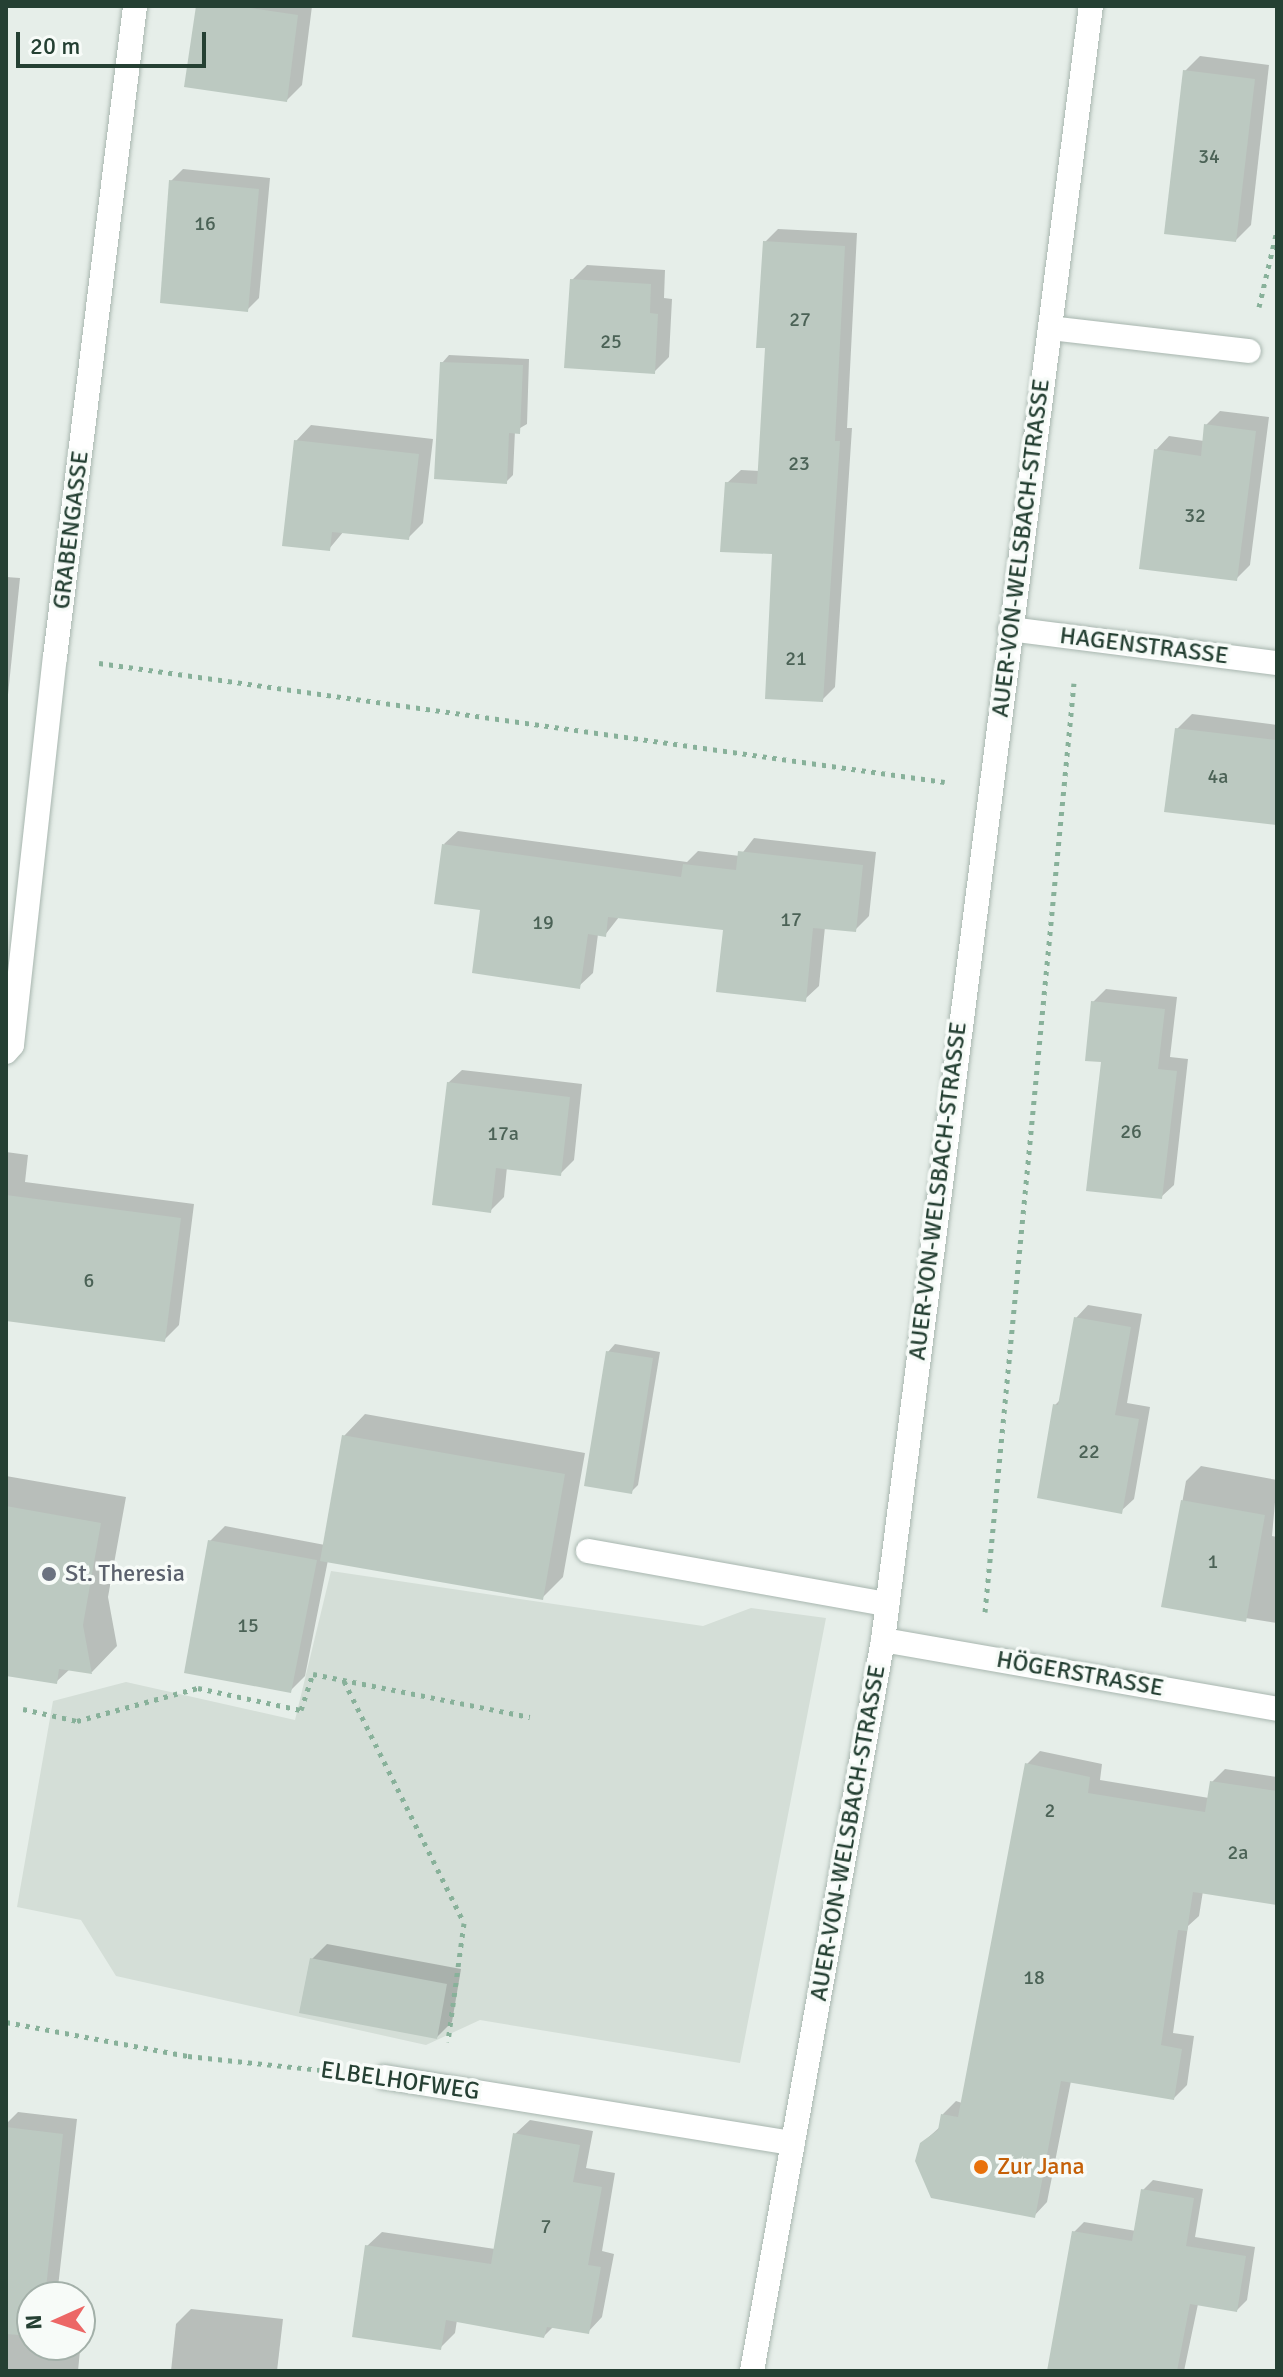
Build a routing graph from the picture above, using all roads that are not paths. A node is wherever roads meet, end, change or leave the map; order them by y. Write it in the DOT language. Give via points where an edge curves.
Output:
graph roads {
  1 [pos="135,6"];
  2 [pos="1091,6"];
  3 [pos="1050,328"];
  4 [pos="1249,351"];
  5 [pos="1010,629"];
  6 [pos="1277,663"];
  7 [pos="6,1052"];
  8 [pos="588,1551"];
  9 [pos="887,1604"];
  10 [pos="883,1640"];
  11 [pos="1277,1709"];
  12 [pos="384,2077"];
  13 [pos="793,2143"];
  14 [pos="752,2371"];
  1 -- 7 [label="street, GRABENGASSE" via="12,1045"];
  2 -- 3 [label="street, AUER-VON-WELSBACH-STRASSE"];
  3 -- 4 [label="street"];
  3 -- 5 [label="street, AUER-VON-WELSBACH-STRASSE"];
  5 -- 6 [label="street, HAGENSTRASSE"];
  5 -- 9 [label="street, AUER-VON-WELSBACH-STRASSE"];
  8 -- 9 [label="street"];
  9 -- 10 [label="street, AUER-VON-WELSBACH-STRASSE"];
  10 -- 11 [label="street, HÖGERSTRASSE"];
  10 -- 13 [label="street, AUER-VON-WELSBACH-STRASSE"];
  12 -- 13 [label="street, ELBELHOFWEG"];
  13 -- 14 [label="street, AUER-VON-WELSBACH-STRASSE"];
}
